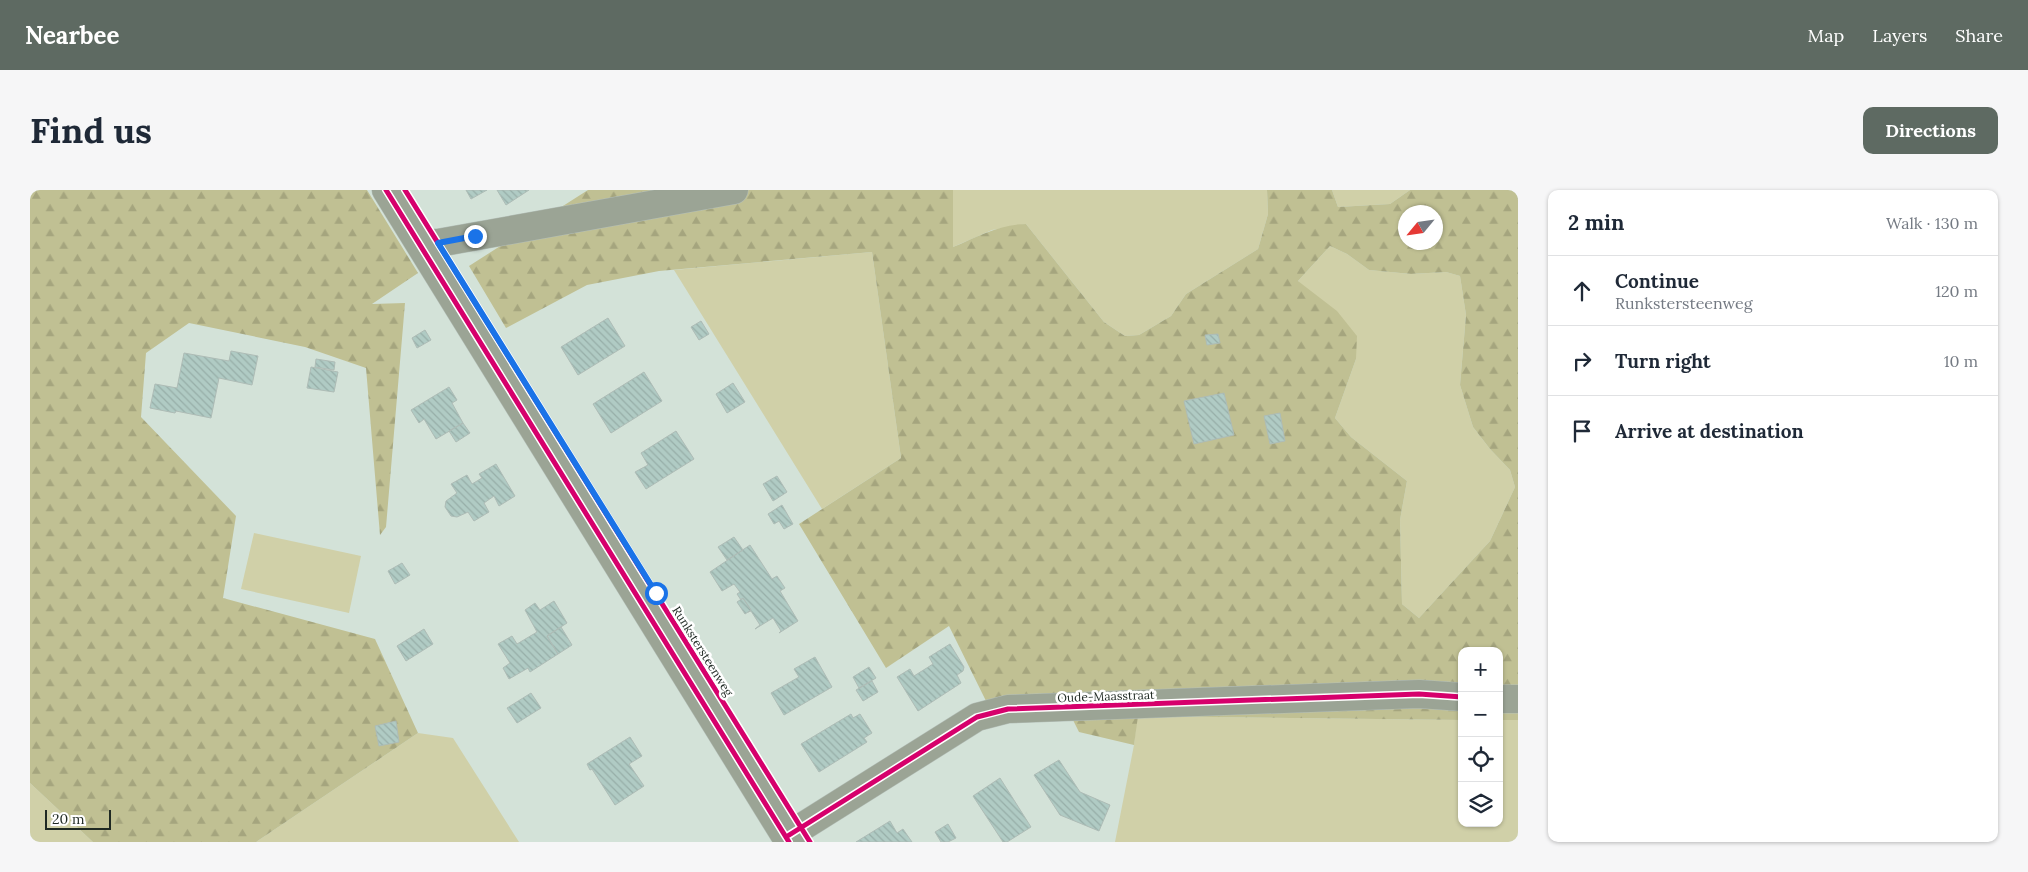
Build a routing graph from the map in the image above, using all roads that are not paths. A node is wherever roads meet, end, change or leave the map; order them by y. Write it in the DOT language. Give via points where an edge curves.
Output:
graph roads {
  1 [pos="386,190"];
  2 [pos="734,190"];
  3 [pos="419,243"];
  4 [pos="1458,697"];
  5 [pos="1503,699"];
  6 [pos="1518,699"];
  7 [pos="787,840"];
  1 -- 3 [label="street"];
  2 -- 3 [label="street" via="438,243"];
  3 -- 7 [label="street"];
  4 -- 7 [label="street, Oude-Maasstraat" via="1419,694 1008,709 977,717"];
  5 -- 6 [label="street"];
}
